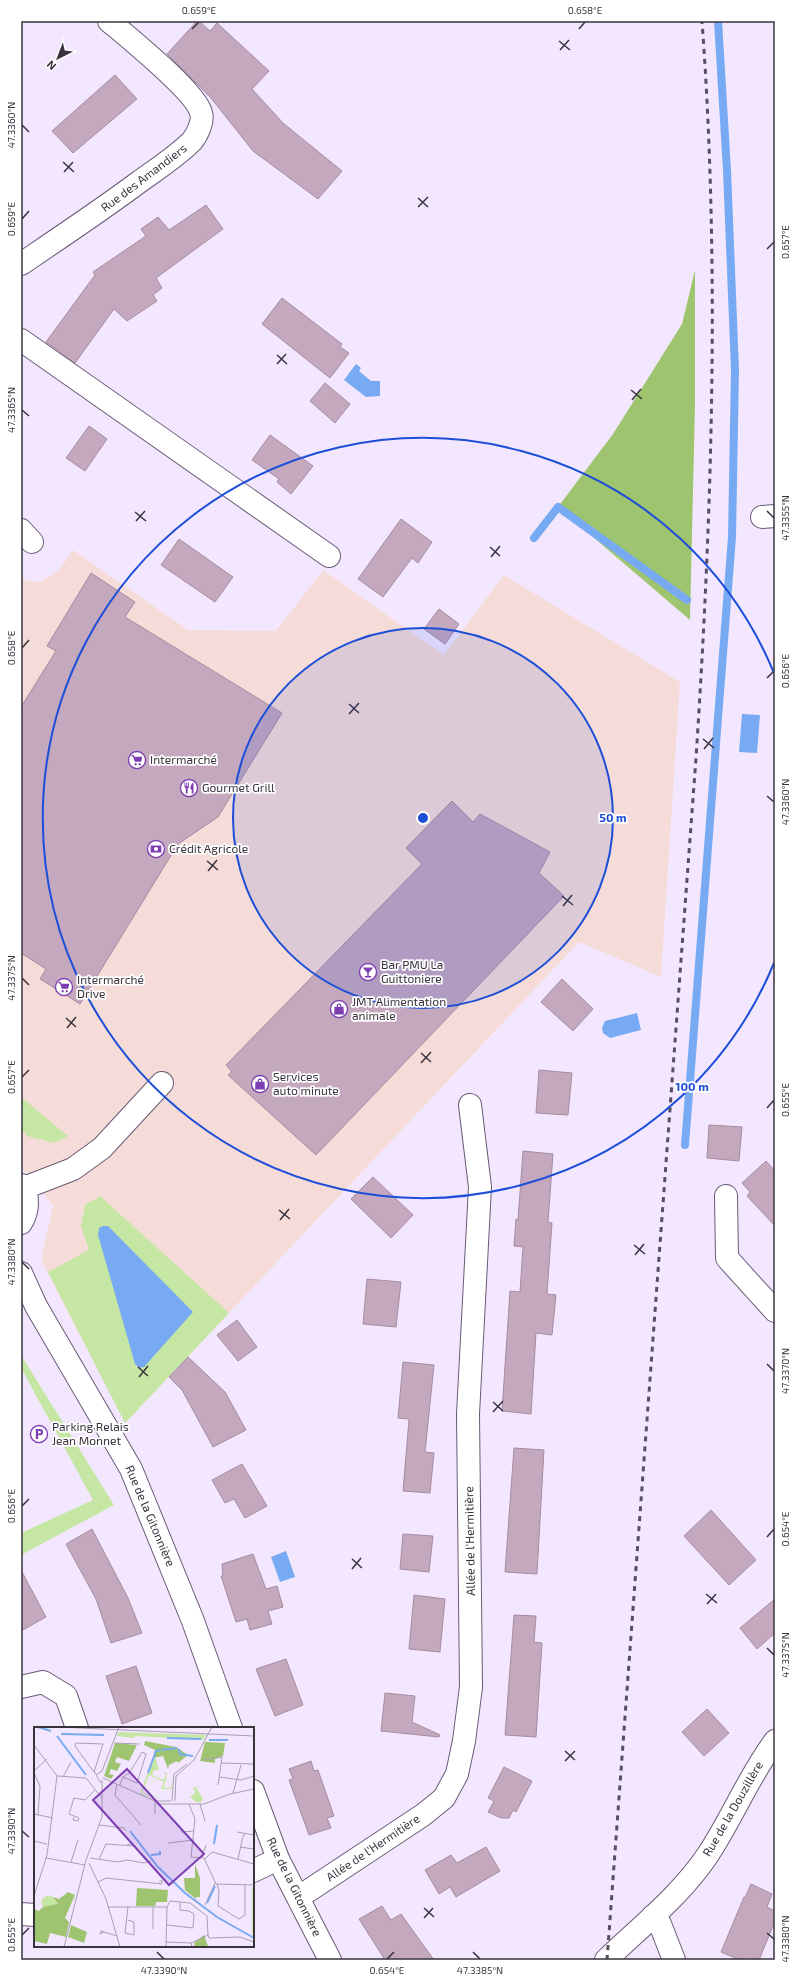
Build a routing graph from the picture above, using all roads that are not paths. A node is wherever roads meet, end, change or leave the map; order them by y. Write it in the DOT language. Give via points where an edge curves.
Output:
graph roads {
  1 [pos="110,21"];
  2 [pos="21,264"];
  3 [pos="21,340"];
  4 [pos="329,556"];
  5 [pos="162,1083"];
  6 [pos="470,1105"];
  7 [pos="22,1186"];
  8 [pos="726,1196"];
  9 [pos="21,1224"];
  10 [pos="21,1273"];
  11 [pos="775,1311"];
  12 [pos="21,1687"];
  13 [pos="77,1727"];
  14 [pos="231,1727"];
  15 [pos="775,1741"];
  16 [pos="254,1794"];
  17 [pos="278,1859"];
  18 [pos="254,1870"];
  19 [pos="299,1898"];
  20 [pos="21,1914"];
  21 [pos="34,1915"];
  22 [pos="653,1916"];
  23 [pos="330,1960"];
  24 [pos="606,1960"];
  25 [pos="674,1960"];
  1 -- 2 [label="street, Rue des Amandiers" via="197,104 202,115 199,130 193,140 178,154 96,214"];
  3 -- 4 [label="street"];
  5 -- 7 [label="street" via="102,1148 73,1168"];
  6 -- 19 [label="street, Allée de l'Hermitière" via="480,1187 468,1414 471,1687 457,1774 444,1798"];
  7 -- 9 [label="street" via="27,1202"];
  8 -- 11 [label="street" via="727,1258"];
  10 -- 14 [label="street, Rue de la Gitonnière" via="36,1306 131,1469 194,1621"];
  12 -- 13 [label="street" via="43,1682 66,1696"];
  15 -- 22 [label="street, Rue de la Douzillère" via="751,1776 725,1828 706,1857 676,1894"];
  16 -- 17 [label="street, Rue de la Gitonnière"];
  17 -- 18 [label="street"];
  17 -- 19 [label="street, Rue de la Gitonnière"];
  19 -- 23 [label="street, Rue de la Gitonnière"];
  20 -- 21 [label="street"];
  22 -- 24 [label="street, Rue de la Douzillère"];
  22 -- 25 [label="street" via="660,1924"];
}
